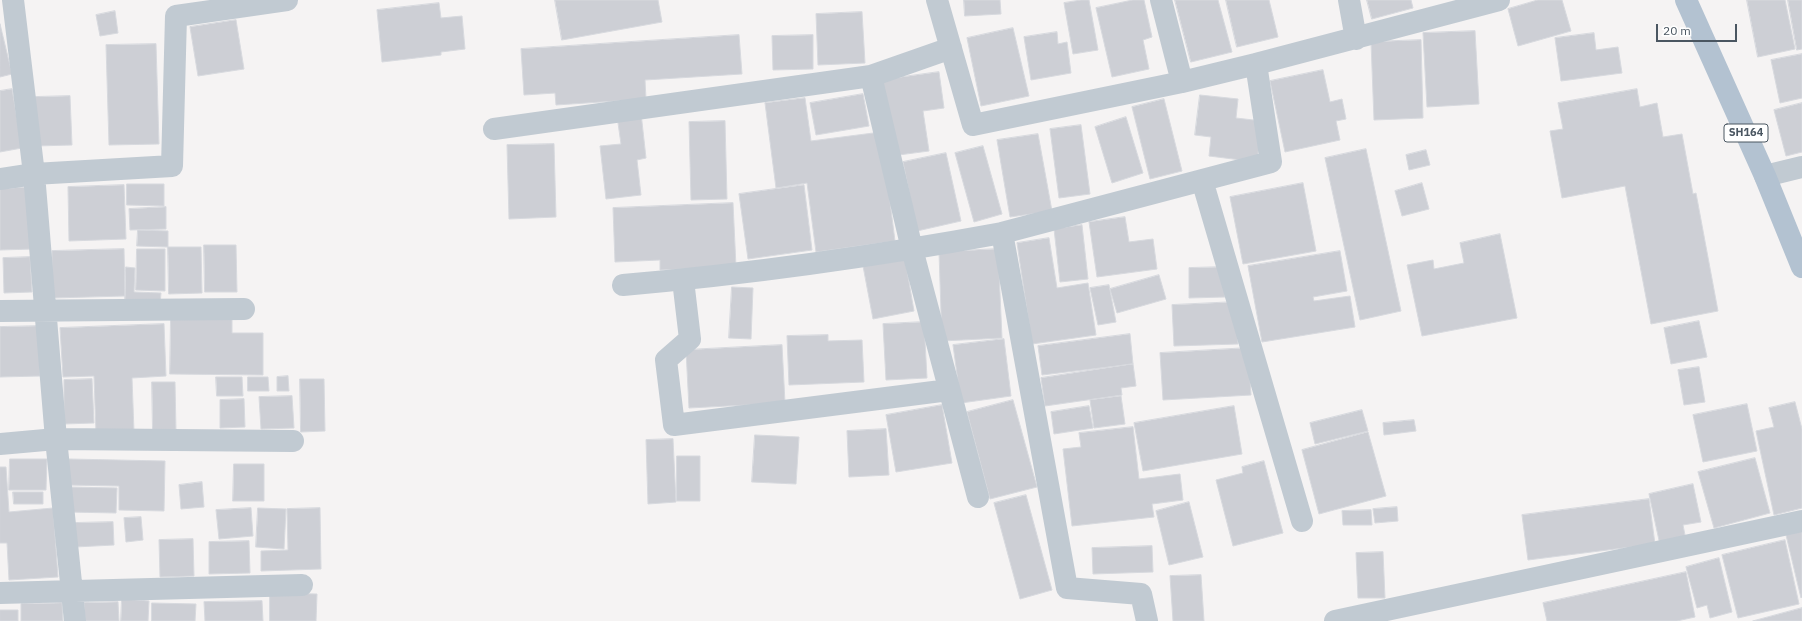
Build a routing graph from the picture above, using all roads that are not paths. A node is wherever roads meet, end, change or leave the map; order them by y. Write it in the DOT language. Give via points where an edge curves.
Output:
graph roads {
  1 [pos="13,0"];
  2 [pos="287,0"];
  3 [pos="937,0"];
  4 [pos="1162,0"];
  5 [pos="1349,0"];
  6 [pos="1499,0"];
  7 [pos="1686,0"];
  8 [pos="1356,39"];
  9 [pos="951,48"];
  10 [pos="1256,64"];
  11 [pos="871,76"];
  12 [pos="1182,82"];
  13 [pos="494,129"];
  14 [pos="1802,167"];
  15 [pos="34,174"];
  16 [pos="1765,176"];
  17 [pos="0,179"];
  18 [pos="1202,180"];
  19 [pos="1002,233"];
  20 [pos="912,249"];
  21 [pos="1802,266"];
  22 [pos="683,280"];
  23 [pos="623,285"];
  24 [pos="244,309"];
  25 [pos="0,311"];
  26 [pos="45,312"];
  27 [pos="949,390"];
  28 [pos="56,439"];
  29 [pos="293,441"];
  30 [pos="0,444"];
  31 [pos="978,497"];
  32 [pos="1302,521"];
  33 [pos="1802,521"];
  34 [pos="302,585"];
  35 [pos="72,592"];
  36 [pos="0,593"];
  37 [pos="1358,618"];
  38 [pos="75,621"];
  39 [pos="1147,621"];
  40 [pos="1335,621"];
  1 -- 15 [label="street"];
  2 -- 15 [label="street" via="176,16 172,166"];
  3 -- 9 [label="street"];
  4 -- 12 [label="street"];
  5 -- 8 [label="street"];
  6 -- 8 [label="street"];
  7 -- 16 [label="main road, SH164"];
  8 -- 10 [label="street"];
  9 -- 11 [label="street"];
  9 -- 12 [label="street" via="973,125"];
  10 -- 12 [label="street"];
  10 -- 18 [label="street" via="1271,162"];
  11 -- 13 [label="street"];
  11 -- 20 [label="street"];
  14 -- 16 [label="street"];
  15 -- 17 [label="street"];
  15 -- 26 [label="street"];
  16 -- 21 [label="main road, SH164"];
  18 -- 19 [label="street"];
  18 -- 32 [label="street"];
  19 -- 20 [label="street"];
  19 -- 39 [label="street" via="1067,588 1141,594"];
  20 -- 22 [label="street"];
  20 -- 27 [label="street"];
  22 -- 23 [label="street"];
  22 -- 27 [label="street" via="690,339 666,360 674,425"];
  24 -- 26 [label="street"];
  25 -- 26 [label="street"];
  26 -- 28 [label="street"];
  27 -- 31 [label="street"];
  28 -- 29 [label="street"];
  28 -- 30 [label="street"];
  28 -- 35 [label="street"];
  33 -- 37 [label="street"];
  34 -- 35 [label="street"];
  35 -- 36 [label="street"];
  35 -- 38 [label="street"];
  37 -- 40 [label="street"];
}
